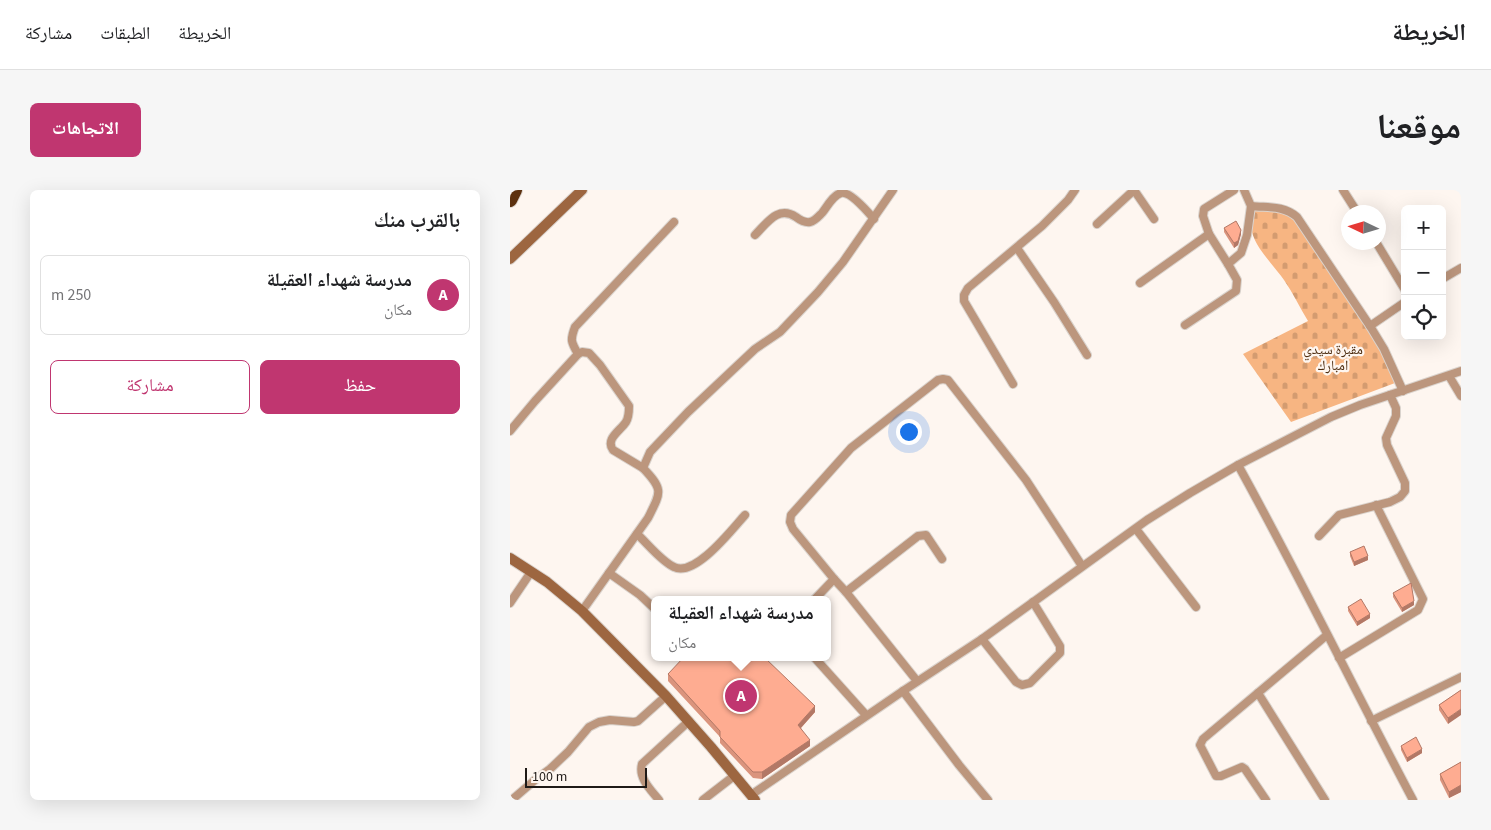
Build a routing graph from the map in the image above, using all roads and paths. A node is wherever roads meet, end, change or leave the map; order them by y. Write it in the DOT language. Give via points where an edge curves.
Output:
graph roads {
  1 [pos="515,190"];
  2 [pos="582,190"];
  3 [pos="893,190"];
  4 [pos="1075,190"];
  5 [pos="1234,190"];
  6 [pos="1244,190"];
  7 [pos="1343,190"];
  8 [pos="510,200"];
  9 [pos="1353,205"];
  10 [pos="1251,206"];
  11 [pos="874,219"];
  12 [pos="1154,219"];
  13 [pos="674,222"];
  14 [pos="1097,224"];
  15 [pos="1209,234"];
  16 [pos="755,235"];
  17 [pos="1017,248"];
  18 [pos="1381,250"];
  19 [pos="510,259"];
  20 [pos="1228,264"];
  21 [pos="1461,268"];
  22 [pos="1446,277"];
  23 [pos="1140,283"];
  24 [pos="1401,283"];
  25 [pos="1401,305"];
  26 [pos="1185,325"];
  27 [pos="1370,326"];
  28 [pos="578,354"];
  29 [pos="1087,355"];
  30 [pos="1461,371"];
  31 [pos="1448,376"];
  32 [pos="1013,384"];
  33 [pos="1403,391"];
  34 [pos="1390,395"];
  35 [pos="1461,396"];
  36 [pos="510,431"];
  37 [pos="1238,465"];
  38 [pos="643,468"];
  39 [pos="1376,506"];
  40 [pos="746,515"];
  41 [pos="1136,529"];
  42 [pos="636,534"];
  43 [pos="1319,536"];
  44 [pos="510,558"];
  45 [pos="942,559"];
  46 [pos="1082,566"];
  47 [pos="531,572"];
  48 [pos="609,573"];
  49 [pos="834,579"];
  50 [pos="846,592"];
  51 [pos="818,596"];
  52 [pos="1033,602"];
  53 [pos="510,603"];
  54 [pos="651,605"];
  55 [pos="1196,607"];
  56 [pos="582,611"];
  57 [pos="1327,635"];
  58 [pos="982,639"];
  59 [pos="1339,658"];
  60 [pos="818,661"];
  61 [pos="1461,677"];
  62 [pos="917,682"];
  63 [pos="903,691"];
  64 [pos="1258,693"];
  65 [pos="666,696"];
  66 [pos="866,715"];
  67 [pos="689,721"];
  68 [pos="1371,721"];
  69 [pos="734,776"];
  70 [pos="513,797"];
  71 [pos="753,797"];
  72 [pos="659,800"];
  73 [pos="703,800"];
  74 [pos="988,800"];
  75 [pos="1266,800"];
  76 [pos="1325,800"];
  77 [pos="1413,800"];
  1 -- 8 [label="highway"];
  2 -- 19 [label="street"];
  3 -- 11 [label="street"];
  4 -- 17 [label="street"];
  5 -- 15 [label="street" via="1204,209"];
  6 -- 10 [label="street"];
  7 -- 9 [label="street"];
  10 -- 20 [label="street" via="1241,253"];
  10 -- 27 [label="street" via="1290,210 1298,217"];
  11 -- 16 [label="street" via="853,198 841,193 818,218 810,222 784,212"];
  11 -- 38 [label="street" via="818,292 780,332 755,349 688,412 650,452"];
  12 -- 14 [label="street" via="1134,190"];
  13 -- 28 [label="street" via="575,327 571,342"];
  15 -- 20 [label="street"];
  15 -- 23 [label="street"];
  17 -- 29 [label="street"];
  17 -- 32 [label="street" via="968,288 964,295 964,301"];
  18 -- 24 [label="street"];
  20 -- 26 [label="street" via="1237,280 1236,290"];
  21 -- 22 [label="street"];
  25 -- 27 [label="street"];
  27 -- 33 [label="street"];
  28 -- 36 [label="street"];
  28 -- 38 [label="street" via="586,352 592,355 629,406 627,420 610,446"];
  30 -- 31 [label="street"];
  31 -- 33 [label="street"];
  31 -- 35 [label="street"];
  33 -- 34 [label="street"];
  34 -- 37 [label="street" via="1331,417"];
  34 -- 39 [label="street" via="1396,416 1387,434 1387,445 1405,483 1405,491 1400,497"];
  37 -- 41 [label="street"];
  37 -- 57 [label="street"];
  38 -- 42 [label="street" via="656,482 658,491 648,518"];
  39 -- 43 [label="street" via="1339,515"];
  39 -- 59 [label="street" via="1423,599 1418,610"];
  40 -- 42 [label="street" via="715,549 686,569 676,569 667,563"];
  41 -- 46 [label="street"];
  41 -- 55 [label="street"];
  42 -- 48 [label="street"];
  44 -- 47 [label="street"];
  45 -- 50 [label="street" via="923,534"];
  46 -- 49 [label="street" via="1026,480 953,385 943,378 851,448 791,514 793,529"];
  46 -- 52 [label="street"];
  47 -- 53 [label="street"];
  47 -- 56 [label="street"];
  48 -- 54 [label="street"];
  48 -- 56 [label="street"];
  49 -- 50 [label="street"];
  49 -- 51 [label="street"];
  50 -- 62 [label="street"];
  52 -- 58 [label="street"];
  52 -- 58 [label="street" via="1060,646 1060,653 1030,683 1022,685 1016,682"];
  56 -- 65 [label="street"];
  57 -- 59 [label="street"];
  57 -- 64 [label="street"];
  58 -- 62 [label="street"];
  59 -- 68 [label="street"];
  60 -- 66 [label="street"];
  61 -- 68 [label="street"];
  62 -- 63 [label="street"];
  63 -- 66 [label="street"];
  63 -- 74 [label="street"];
  64 -- 75 [label="street" via="1200,745 1216,776 1245,769"];
  64 -- 76 [label="street"];
  65 -- 67 [label="street"];
  65 -- 70 [label="street" via="638,721 598,722 550,769"];
  66 -- 71 [label="street"];
  67 -- 69 [label="street"];
  67 -- 72 [label="street" via="642,764 641,773"];
  68 -- 77 [label="street"];
  69 -- 71 [label="street"];
  69 -- 73 [label="street"];
}
